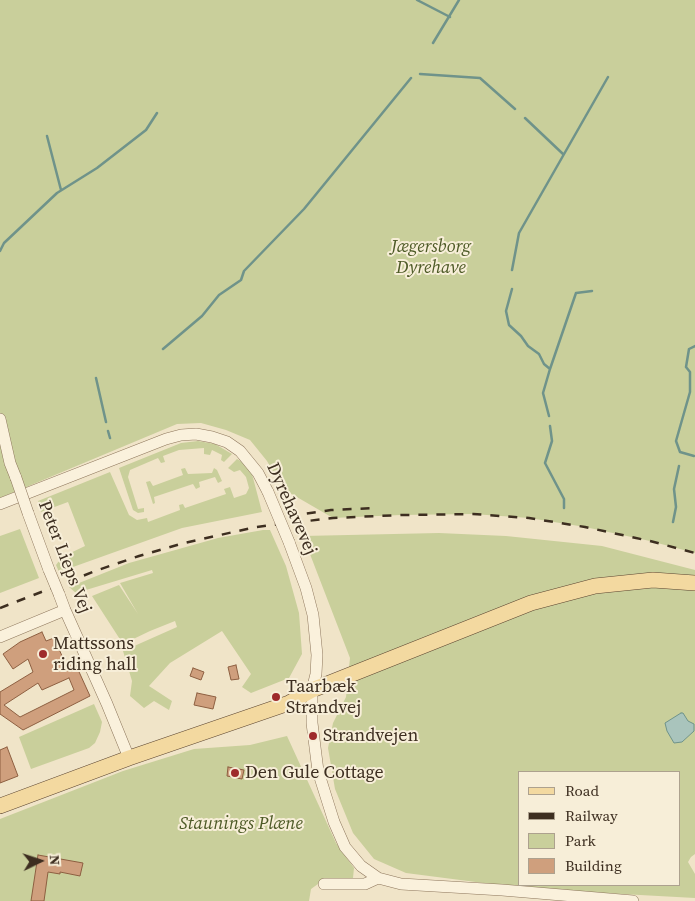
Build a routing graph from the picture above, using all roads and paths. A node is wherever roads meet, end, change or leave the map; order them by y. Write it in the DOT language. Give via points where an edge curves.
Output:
graph roads {
  1 [pos="0,419"];
  2 [pos="0,504"];
  3 [pos="695,583"];
  4 [pos="64,610"];
  5 [pos="0,636"];
  6 [pos="312,690"];
  7 [pos="128,754"];
  8 [pos="0,796"];
  9 [pos="0,806"];
  10 [pos="378,878"];
  11 [pos="324,884"];
  12 [pos="633,901"];
  1 -- 4 [label="street, Peter Lieps Vej, bridge" via="10,463"];
  2 -- 6 [label="street, Dyrehavevej, bridge" via="166,439 196,434 227,442 240,451 258,473 306,588 313,615 316,662"];
  3 -- 6 [label="main road" via="653,580 595,586 557,595"];
  4 -- 5 [label="street"];
  4 -- 7 [label="street, Peter Lieps Vej"];
  6 -- 7 [label="main road" via="289,703"];
  6 -- 10 [label="street" via="318,771 334,822 346,847 361,866"];
  7 -- 8 [label="main road"];
  7 -- 9 [label="main road"];
  10 -- 11 [label="street" via="364,884"];
  10 -- 12 [label="street" via="401,884"];
}
